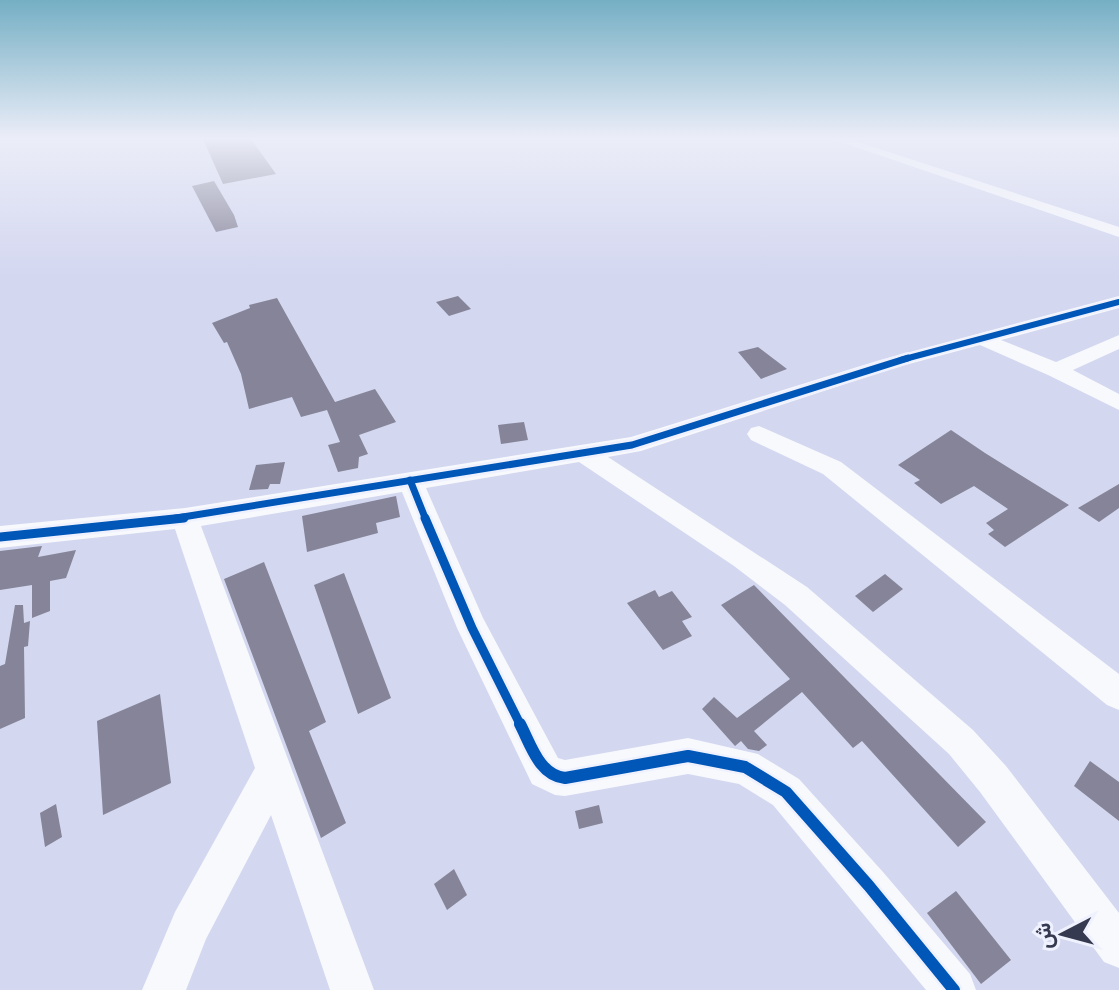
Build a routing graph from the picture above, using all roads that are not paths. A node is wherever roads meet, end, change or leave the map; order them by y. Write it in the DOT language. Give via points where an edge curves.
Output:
graph roads {
  1 [pos="978,185"];
  2 [pos="1119,232"];
  3 [pos="1119,302"];
  4 [pos="984,340"];
  5 [pos="1119,341"];
  6 [pos="1056,370"];
  7 [pos="1119,403"];
  8 [pos="759,434"];
  9 [pos="585,454"];
  10 [pos="410,480"];
  11 [pos="185,518"];
  12 [pos="0,537"];
  13 [pos="1119,694"];
  14 [pos="274,771"];
  15 [pos="1119,947"];
  16 [pos="164,990"];
  17 [pos="352,990"];
  18 [pos="954,990"];
  1 -- 2 [label="street"];
  3 -- 4 [label="street"];
  4 -- 6 [label="street"];
  4 -- 9 [label="street" via="887,364 632,445"];
  5 -- 6 [label="street"];
  6 -- 7 [label="street"];
  8 -- 13 [label="street" via="832,468"];
  9 -- 10 [label="street"];
  9 -- 15 [label="street" via="796,596 961,742"];
  10 -- 11 [label="street"];
  10 -- 18 [label="street" via="545,771 565,778 688,756 745,767 786,792"];
  11 -- 12 [label="street"];
  11 -- 14 [label="street"];
  14 -- 16 [label="street" via="190,927"];
  14 -- 17 [label="street"];
}
